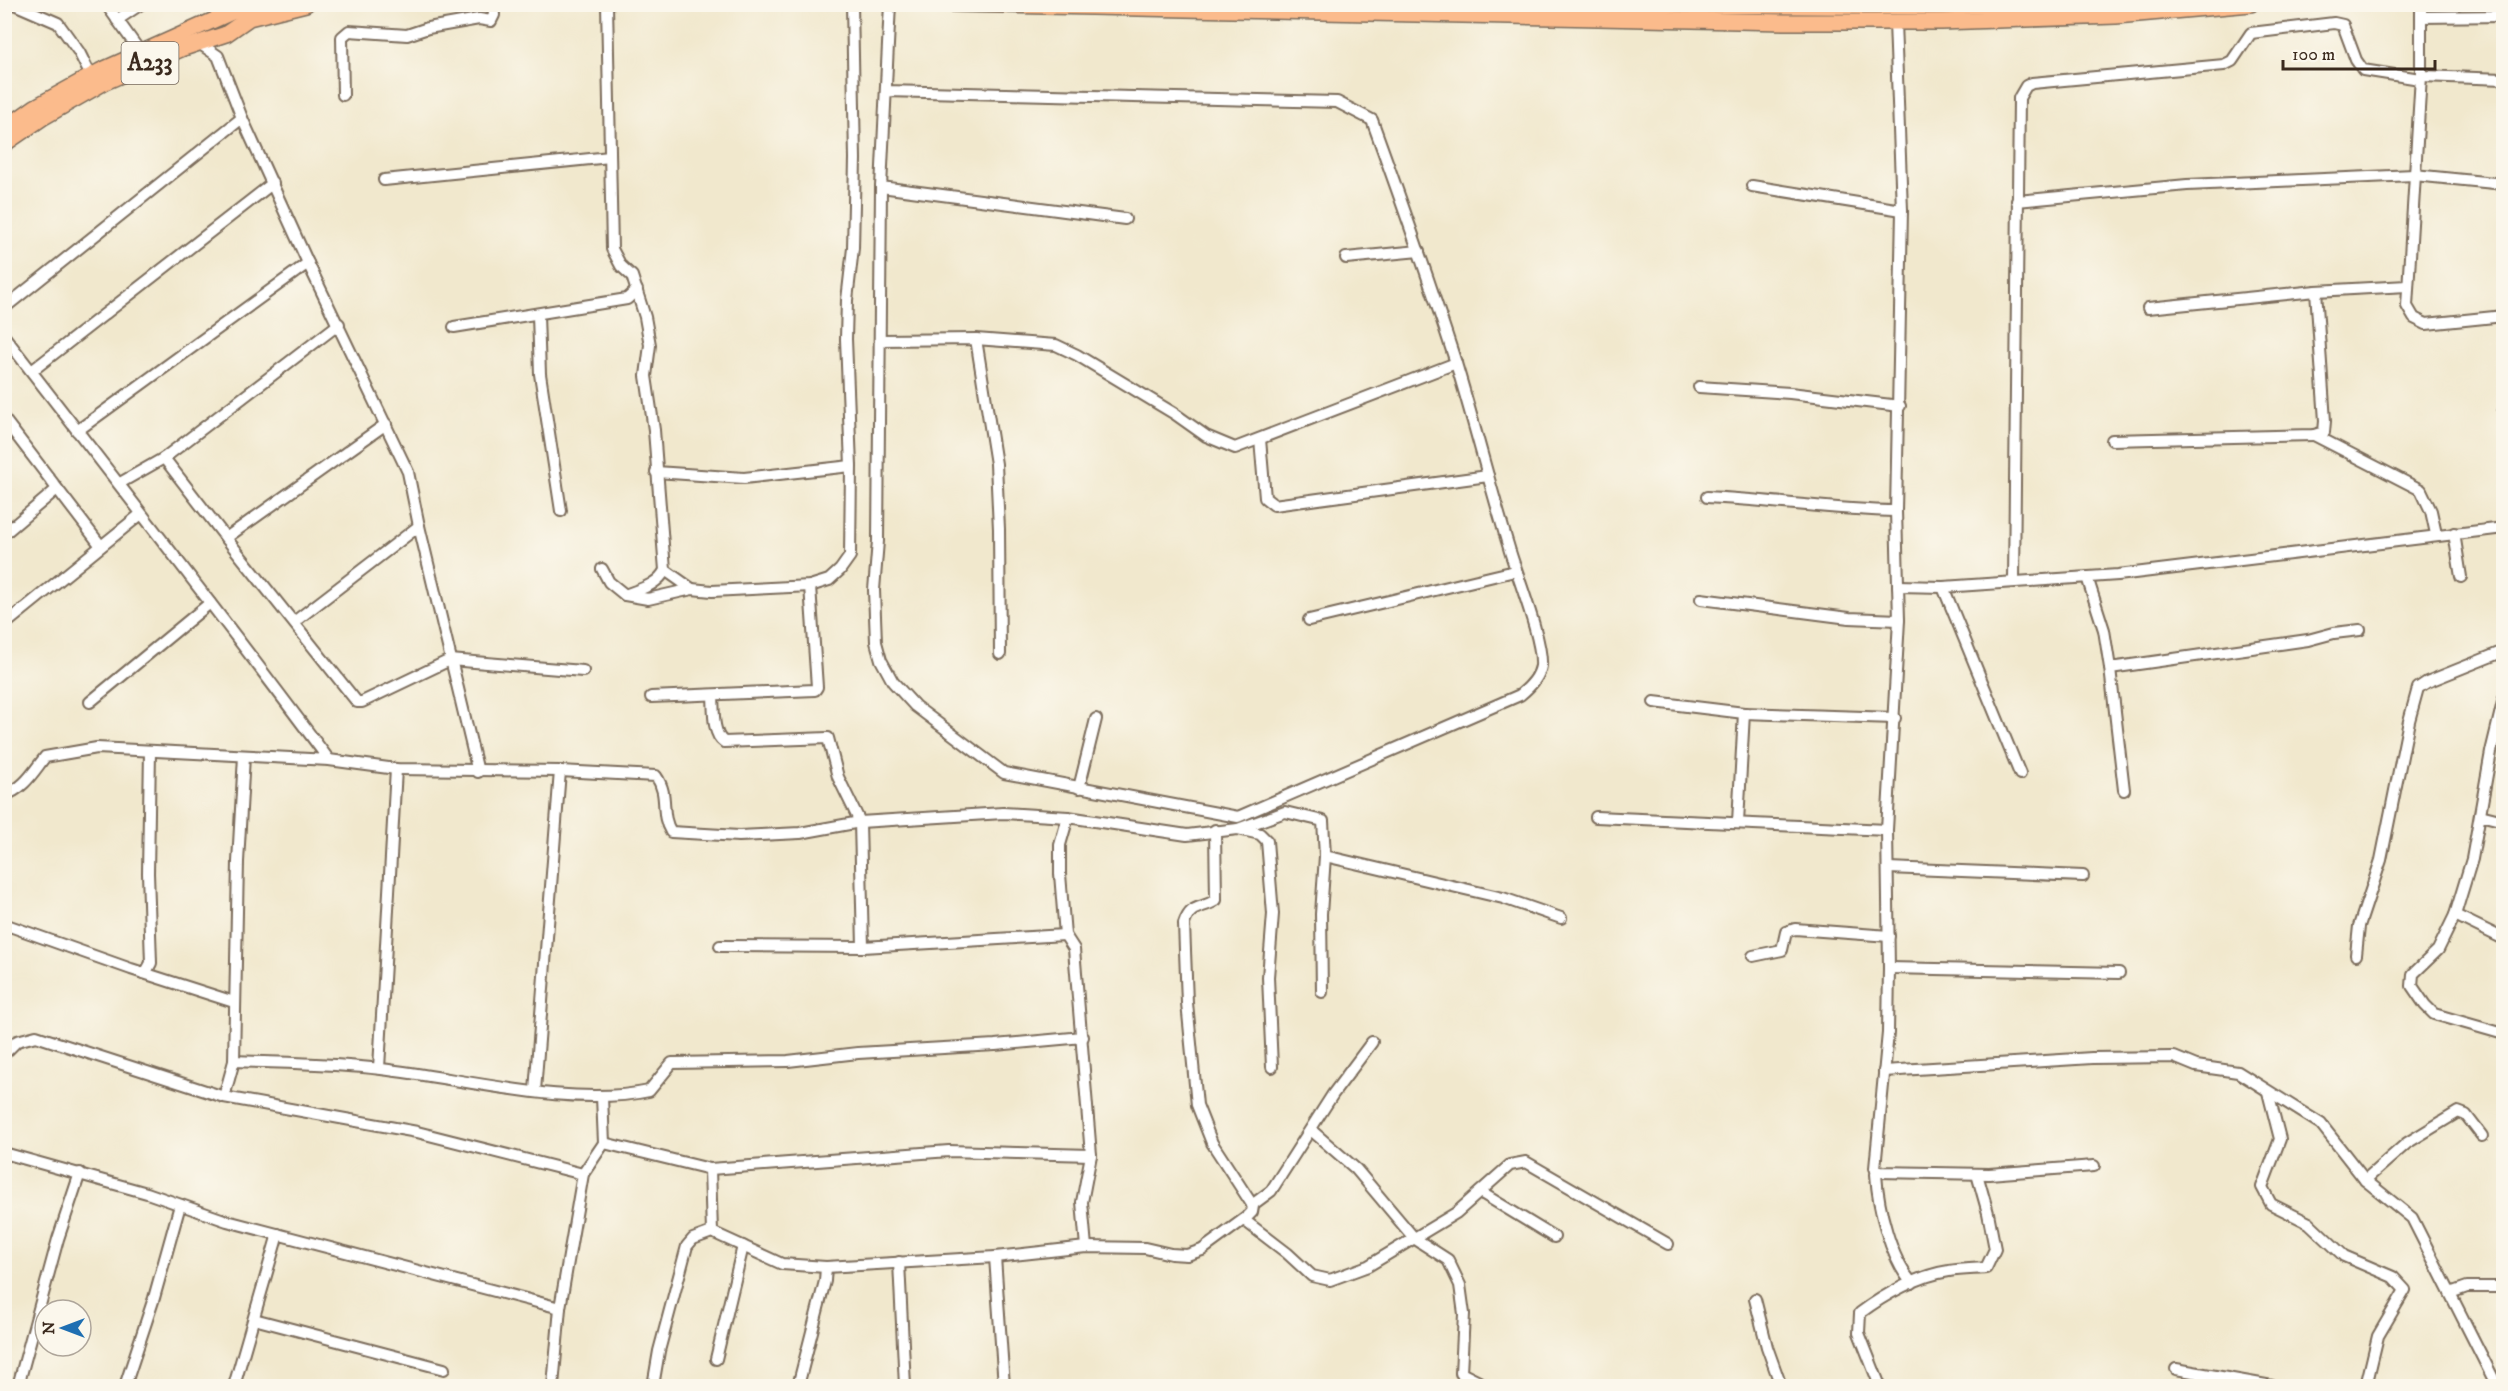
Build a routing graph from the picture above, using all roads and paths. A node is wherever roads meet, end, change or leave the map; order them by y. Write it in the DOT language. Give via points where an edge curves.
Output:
graph roads {
  1 [pos="14,4"];
  2 [pos="106,4"];
  3 [pos="141,4"];
  4 [pos="250,4"];
  5 [pos="306,4"];
  6 [pos="493,4"];
  7 [pos="607,4"];
  8 [pos="852,4"];
  9 [pos="890,4"];
  10 [pos="953,4"];
  11 [pos="1529,4"];
  12 [pos="2079,4"];
  13 [pos="2251,4"];
  14 [pos="2421,4"];
  15 [pos="2057,5"];
  16 [pos="1521,11"];
  17 [pos="2504,16"];
  18 [pos="2421,17"];
  19 [pos="117,20"];
  20 [pos="1894,22"];
  21 [pos="226,34"];
  22 [pos="199,43"];
  23 [pos="141,53"];
  24 [pos="218,56"];
  25 [pos="91,76"];
  26 [pos="2420,77"];
  27 [pos="2504,79"];
  28 [pos="886,91"];
  29 [pos="343,95"];
  30 [pos="242,118"];
  31 [pos="4,129"];
  32 [pos="4,144"];
  33 [pos="610,157"];
  34 [pos="2414,175"];
  35 [pos="384,180"];
  36 [pos="273,183"];
  37 [pos="2504,184"];
  38 [pos="1752,186"];
  39 [pos="880,187"];
  40 [pos="2017,201"];
  41 [pos="1902,210"];
  42 [pos="1125,219"];
  43 [pos="1419,251"];
  44 [pos="1346,258"];
  45 [pos="308,263"];
  46 [pos="2407,285"];
  47 [pos="637,290"];
  48 [pos="2316,291"];
  49 [pos="4,308"];
  50 [pos="2148,308"];
  51 [pos="538,315"];
  52 [pos="2504,316"];
  53 [pos="339,324"];
  54 [pos="454,327"];
  55 [pos="4,336"];
  56 [pos="976,339"];
  57 [pos="880,340"];
  58 [pos="9,351"];
  59 [pos="1456,363"];
  60 [pos="33,370"];
  61 [pos="1698,387"];
  62 [pos="1900,406"];
  63 [pos="4,419"];
  64 [pos="386,424"];
  65 [pos="77,431"];
  66 [pos="9,435"];
  67 [pos="2314,435"];
  68 [pos="1260,439"];
  69 [pos="2112,440"];
  70 [pos="164,458"];
  71 [pos="851,466"];
  72 [pos="656,472"];
  73 [pos="1488,476"];
  74 [pos="120,483"];
  75 [pos="57,489"];
  76 [pos="1707,497"];
  77 [pos="561,511"];
  78 [pos="1896,511"];
  79 [pos="141,514"];
  80 [pos="418,526"];
  81 [pos="2504,528"];
  82 [pos="2454,533"];
  83 [pos="4,534"];
  84 [pos="2436,534"];
  85 [pos="226,538"];
  86 [pos="101,546"];
  87 [pos="602,569"];
  88 [pos="665,570"];
  89 [pos="1515,571"];
  90 [pos="2087,577"];
  91 [pos="2462,577"];
  92 [pos="2014,582"];
  93 [pos="810,586"];
  94 [pos="1898,586"];
  95 [pos="1943,587"];
  96 [pos="692,589"];
  97 [pos="625,595"];
  98 [pos="1701,599"];
  99 [pos="210,603"];
  100 [pos="1309,620"];
  101 [pos="1899,620"];
  102 [pos="294,622"];
  103 [pos="4,625"];
  104 [pos="2360,630"];
  105 [pos="2504,651"];
  106 [pos="1000,654"];
  107 [pos="450,660"];
  108 [pos="2110,668"];
  109 [pos="583,671"];
  110 [pos="713,695"];
  111 [pos="651,697"];
  112 [pos="2504,698"];
  113 [pos="90,702"];
  114 [pos="1654,702"];
  115 [pos="1744,712"];
  116 [pos="1894,718"];
  117 [pos="1096,719"];
  118 [pos="150,751"];
  119 [pos="244,756"];
  120 [pos="329,760"];
  121 [pos="396,769"];
  122 [pos="560,771"];
  123 [pos="478,772"];
  124 [pos="2020,774"];
  125 [pos="1079,788"];
  126 [pos="2124,790"];
  127 [pos="4,795"];
  128 [pos="2480,815"];
  129 [pos="1068,816"];
  130 [pos="1596,817"];
  131 [pos="2504,821"];
  132 [pos="860,822"];
  133 [pos="1738,822"];
  134 [pos="1238,829"];
  135 [pos="1215,830"];
  136 [pos="1887,830"];
  137 [pos="1325,856"];
  138 [pos="1888,868"];
  139 [pos="2083,876"];
  140 [pos="2455,915"];
  141 [pos="1561,918"];
  142 [pos="4,924"];
  143 [pos="1065,935"];
  144 [pos="1889,936"];
  145 [pos="2504,939"];
  146 [pos="720,946"];
  147 [pos="863,946"];
  148 [pos="2356,955"];
  149 [pos="1753,956"];
  150 [pos="1889,968"];
  151 [pos="143,973"];
  152 [pos="2119,973"];
  153 [pos="1322,992"];
  154 [pos="234,1002"];
  155 [pos="2504,1034"];
  156 [pos="1083,1037"];
  157 [pos="1372,1042"];
  158 [pos="4,1054"];
  159 [pos="234,1060"];
  160 [pos="1272,1067"];
  161 [pos="379,1068"];
  162 [pos="1884,1071"];
  163 [pos="535,1091"];
  164 [pos="2268,1092"];
  165 [pos="224,1097"];
  166 [pos="602,1097"];
  167 [pos="1311,1130"];
  168 [pos="2482,1136"];
  169 [pos="604,1143"];
  170 [pos="4,1153"];
  171 [pos="1091,1155"];
  172 [pos="2094,1166"];
  173 [pos="710,1168"];
  174 [pos="1878,1172"];
  175 [pos="80,1173"];
  176 [pos="583,1174"];
  177 [pos="1977,1174"];
  178 [pos="2365,1180"];
  179 [pos="1480,1192"];
  180 [pos="180,1205"];
  181 [pos="1252,1205"];
  182 [pos="1244,1220"];
  183 [pos="712,1232"];
  184 [pos="278,1234"];
  185 [pos="1554,1237"];
  186 [pos="1414,1238"];
  187 [pos="1668,1244"];
  188 [pos="743,1246"];
  189 [pos="1086,1247"];
  190 [pos="995,1257"];
  191 [pos="899,1262"];
  192 [pos="826,1267"];
  193 [pos="1911,1283"];
  194 [pos="2504,1287"];
  195 [pos="2450,1293"];
  196 [pos="1755,1299"];
  197 [pos="560,1308"];
  198 [pos="254,1319"];
  199 [pos="716,1359"];
  200 [pos="444,1369"];
  201 [pos="2176,1369"];
  202 [pos="2210,1381"];
  203 [pos="18,1386"];
  204 [pos="125,1386"];
  205 [pos="234,1386"];
  206 [pos="553,1386"];
  207 [pos="653,1386"];
  208 [pos="798,1386"];
  209 [pos="905,1386"];
  210 [pos="1004,1386"];
  211 [pos="1487,1386"];
  212 [pos="1781,1386"];
  213 [pos="1880,1386"];
  214 [pos="2272,1386"];
  215 [pos="2366,1386"];
  216 [pos="2497,1386"];
  1 -- 25 [label="street" via="58,23"];
  2 -- 19 [label="street"];
  3 -- 19 [label="street"];
  4 -- 23 [label="highway, A233"];
  5 -- 21 [label="highway, A233" via="249,18"];
  6 -- 29 [label="street" via="491,21 448,24 407,35 349,31 342,38"];
  7 -- 33 [label="street"];
  8 -- 71 [label="street" via="853,248 846,339"];
  9 -- 28 [label="street"];
  10 -- 16 [label="highway"];
  11 -- 15 [label="highway"];
  12 -- 15 [label="highway"];
  13 -- 20 [label="highway" via="2116,16"];
  14 -- 18 [label="street"];
  16 -- 20 [label="highway"];
  17 -- 18 [label="street"];
  18 -- 26 [label="street"];
  19 -- 23 [label="street"];
  20 -- 41 [label="street"];
  21 -- 22 [label="highway, A233"];
  21 -- 24 [label="street"];
  22 -- 24 [label="street"];
  22 -- 32 [label="highway, A233" via="105,82"];
  23 -- 25 [label="highway, A233"];
  24 -- 30 [label="street"];
  25 -- 31 [label="highway, A233"];
  26 -- 27 [label="street"];
  26 -- 34 [label="street"];
  26 -- 40 [label="street" via="2363,70 2343,25 2334,23 2251,33 2232,61 2224,65 2032,83 2019,98"];
  28 -- 39 [label="street"];
  28 -- 43 [label="street" via="1337,102 1372,120"];
  30 -- 36 [label="street"];
  30 -- 49 [label="street"];
  33 -- 35 [label="street"];
  33 -- 47 [label="street" via="612,249 632,276"];
  34 -- 37 [label="street"];
  34 -- 40 [label="street" via="2187,185"];
  34 -- 46 [label="street"];
  36 -- 45 [label="street"];
  36 -- 60 [label="street"];
  38 -- 41 [label="street"];
  39 -- 42 [label="street"];
  39 -- 57 [label="street"];
  40 -- 92 [label="street"];
  41 -- 62 [label="street"];
  43 -- 44 [label="street"];
  43 -- 59 [label="street"];
  45 -- 53 [label="street"];
  45 -- 65 [label="street"];
  46 -- 48 [label="street"];
  46 -- 52 [label="street" via="2409,312 2419,322"];
  47 -- 51 [label="street" via="627,299"];
  47 -- 72 [label="street" via="650,345 646,376"];
  48 -- 50 [label="street"];
  48 -- 67 [label="street" via="2325,421 2324,432"];
  51 -- 54 [label="street"];
  51 -- 77 [label="street" via="540,374"];
  53 -- 64 [label="street"];
  53 -- 70 [label="street"];
  55 -- 58 [label="street"];
  56 -- 57 [label="street"];
  56 -- 68 [label="street" via="1056,345 1222,444 1235,448"];
  56 -- 106 [label="street" via="996,464"];
  57 -- 125 [label="street" via="874,590 880,660 915,706 1004,773"];
  58 -- 60 [label="street"];
  59 -- 68 [label="street"];
  59 -- 73 [label="street"];
  60 -- 65 [label="street"];
  61 -- 62 [label="street"];
  62 -- 78 [label="street"];
  63 -- 66 [label="street"];
  64 -- 80 [label="street" via="408,472"];
  64 -- 85 [label="street"];
  65 -- 74 [label="street"];
  66 -- 75 [label="street"];
  67 -- 69 [label="street"];
  67 -- 84 [label="street" via="2421,490 2432,511"];
  68 -- 73 [label="street" via="1265,498 1274,505"];
  70 -- 74 [label="street"];
  70 -- 85 [label="street"];
  71 -- 72 [label="street" via="744,478"];
  71 -- 93 [label="street" via="850,556 829,580"];
  72 -- 88 [label="street"];
  73 -- 89 [label="street"];
  74 -- 79 [label="street"];
  75 -- 83 [label="street"];
  75 -- 86 [label="street"];
  76 -- 78 [label="street"];
  78 -- 94 [label="street"];
  79 -- 86 [label="street"];
  79 -- 99 [label="street"];
  80 -- 102 [label="street"];
  80 -- 107 [label="street"];
  81 -- 82 [label="street"];
  82 -- 84 [label="street"];
  82 -- 91 [label="street"];
  84 -- 90 [label="street"];
  85 -- 102 [label="street"];
  86 -- 103 [label="street"];
  87 -- 97 [label="street" via="609,582"];
  88 -- 96 [label="street"];
  88 -- 97 [label="street" via="654,583"];
  89 -- 100 [label="street"];
  89 -- 125 [label="street" via="1540,648 1537,677 1520,695 1238,817"];
  90 -- 92 [label="street"];
  90 -- 108 [label="street" via="2104,630"];
  92 -- 95 [label="street"];
  93 -- 96 [label="street"];
  93 -- 110 [label="street" via="817,687"];
  94 -- 95 [label="street"];
  94 -- 101 [label="street"];
  95 -- 124 [label="street"];
  96 -- 97 [label="street" via="648,599"];
  98 -- 101 [label="street" via="1849,618"];
  99 -- 113 [label="street"];
  99 -- 120 [label="street"];
  101 -- 116 [label="street"];
  102 -- 107 [label="street" via="357,702"];
  104 -- 108 [label="street"];
  105 -- 148 [label="street" via="2418,688 2381,860 2359,926"];
  107 -- 109 [label="street"];
  107 -- 123 [label="street"];
  108 -- 126 [label="street"];
  110 -- 111 [label="street"];
  110 -- 132 [label="street" via="716,727 724,742 828,738 838,777"];
  112 -- 128 [label="street"];
  114 -- 115 [label="street"];
  115 -- 116 [label="street"];
  115 -- 133 [label="street"];
  116 -- 136 [label="street"];
  117 -- 125 [label="street"];
  118 -- 119 [label="street"];
  118 -- 127 [label="street" via="97,748 51,754 19,789"];
  118 -- 151 [label="street" via="151,963"];
  119 -- 120 [label="street"];
  119 -- 154 [label="street"];
  120 -- 121 [label="street"];
  121 -- 123 [label="street"];
  121 -- 161 [label="street"];
  122 -- 123 [label="street"];
  122 -- 132 [label="street" via="656,776 664,787 666,824 671,832 739,836 800,833"];
  122 -- 163 [label="street"];
  128 -- 131 [label="street"];
  128 -- 140 [label="street"];
  129 -- 132 [label="street" via="1003,813"];
  129 -- 135 [label="street" via="1187,835"];
  129 -- 143 [label="street" via="1060,845"];
  130 -- 133 [label="street"];
  132 -- 147 [label="street"];
  133 -- 136 [label="street"];
  134 -- 135 [label="street"];
  134 -- 137 [label="street" via="1285,812 1317,819 1323,821"];
  134 -- 160 [label="street" via="1260,834 1267,841 1273,914 1268,977"];
  135 -- 181 [label="street" via="1216,900 1194,909 1184,924 1192,1059 1203,1126"];
  136 -- 138 [label="street"];
  137 -- 141 [label="street" via="1503,898"];
  137 -- 153 [label="street"];
  138 -- 139 [label="street"];
  138 -- 144 [label="street"];
  140 -- 145 [label="street"];
  140 -- 155 [label="street" via="2438,950 2414,974 2412,986 2434,1014"];
  142 -- 151 [label="street"];
  143 -- 147 [label="street"];
  143 -- 156 [label="street" via="1074,949"];
  144 -- 149 [label="street" via="1795,928 1786,932 1782,950"];
  144 -- 150 [label="street"];
  146 -- 147 [label="street"];
  150 -- 152 [label="street"];
  150 -- 162 [label="street"];
  151 -- 154 [label="street"];
  154 -- 159 [label="street"];
  156 -- 166 [label="street" via="788,1061 672,1063 649,1091"];
  156 -- 171 [label="street"];
  157 -- 167 [label="street"];
  158 -- 165 [label="street" via="17,1041 36,1036"];
  159 -- 161 [label="street"];
  159 -- 165 [label="street"];
  161 -- 163 [label="street"];
  162 -- 164 [label="street" via="2174,1057 2196,1066 2238,1072"];
  162 -- 174 [label="street" via="1875,1168"];
  163 -- 166 [label="street"];
  164 -- 178 [label="street" via="2321,1124"];
  164 -- 215 [label="street" via="2280,1139 2262,1187 2271,1204 2309,1223 2344,1256 2393,1277 2405,1290 2378,1336"];
  165 -- 176 [label="street" via="417,1132"];
  166 -- 169 [label="street"];
  167 -- 181 [label="street" via="1271,1191"];
  167 -- 186 [label="street" via="1356,1169"];
  168 -- 178 [label="street" via="2466,1115 2458,1112 2407,1143"];
  169 -- 173 [label="street"];
  169 -- 176 [label="street"];
  170 -- 175 [label="street"];
  171 -- 173 [label="street" via="949,1151"];
  171 -- 189 [label="street" via="1082,1202"];
  172 -- 177 [label="street"];
  173 -- 183 [label="street"];
  174 -- 177 [label="street"];
  174 -- 193 [label="street" via="1881,1213 1900,1270"];
  175 -- 180 [label="street"];
  175 -- 203 [label="street"];
  176 -- 197 [label="street"];
  177 -- 193 [label="street" via="1995,1249 1986,1268 1947,1271"];
  178 -- 195 [label="street" via="2412,1218"];
  179 -- 185 [label="street"];
  179 -- 186 [label="street" via="1456,1213"];
  179 -- 187 [label="street" via="1510,1165 1526,1162"];
  180 -- 184 [label="street"];
  180 -- 204 [label="street"];
  181 -- 182 [label="street" via="1252,1212"];
  182 -- 186 [label="street" via="1312,1276 1330,1280 1368,1266"];
  182 -- 189 [label="street" via="1202,1250 1187,1255 1144,1248"];
  183 -- 188 [label="street"];
  183 -- 207 [label="street" via="693,1239 687,1246"];
  184 -- 197 [label="street"];
  184 -- 198 [label="street"];
  186 -- 211 [label="street" via="1448,1260 1460,1285 1464,1314 1461,1373"];
  188 -- 192 [label="street" via="782,1264"];
  188 -- 199 [label="street"];
  189 -- 190 [label="street"];
  190 -- 191 [label="street"];
  190 -- 210 [label="street"];
  191 -- 192 [label="street"];
  191 -- 209 [label="street"];
  192 -- 208 [label="street"];
  193 -- 213 [label="street" via="1860,1313 1859,1333"];
  194 -- 195 [label="street" via="2467,1287"];
  195 -- 216 [label="street"];
  196 -- 212 [label="street"];
  197 -- 206 [label="street"];
  198 -- 200 [label="street"];
  198 -- 205 [label="street"];
  201 -- 202 [label="street"];
  202 -- 214 [label="street"];
}
